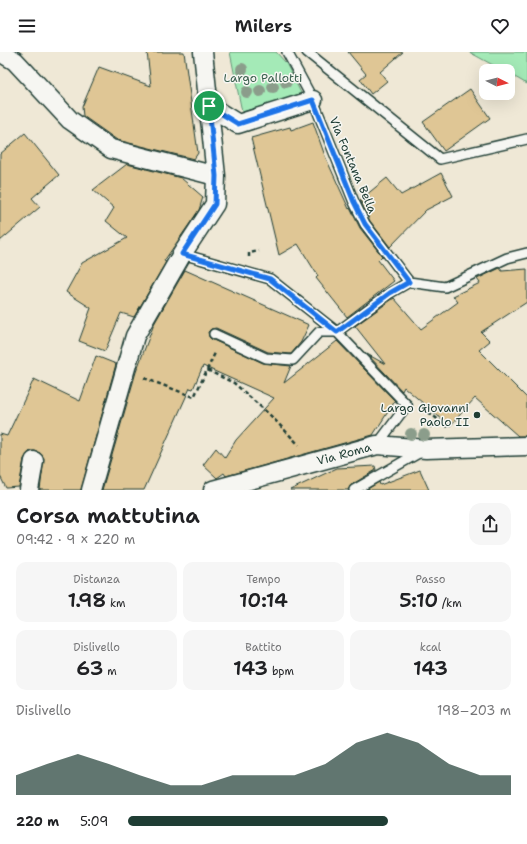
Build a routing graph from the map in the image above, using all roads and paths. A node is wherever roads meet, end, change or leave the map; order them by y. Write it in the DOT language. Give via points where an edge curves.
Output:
graph roads {
  1 [pos="0,52"];
  2 [pos="203,52"];
  3 [pos="287,52"];
  4 [pos="307,52"];
  5 [pos="313,100"];
  6 [pos="209,106"];
  7 [pos="527,139"];
  8 [pos="216,176"];
  9 [pos="260,250"];
  10 [pos="527,253"];
  11 [pos="182,254"];
  12 [pos="250,258"];
  13 [pos="409,282"];
  14 [pos="337,332"];
  15 [pos="214,334"];
  16 [pos="126,371"];
  17 [pos="407,406"];
  18 [pos="449,428"];
  19 [pos="378,445"];
  20 [pos="527,446"];
  21 [pos="426,449"];
  22 [pos="34,461"];
  23 [pos="318,461"];
  24 [pos="29,490"];
  25 [pos="92,490"];
  26 [pos="214,490"];
  27 [pos="354,490"];
  1 -- 8 [label="street" via="16,62 70,120 111,149"];
  2 -- 6 [label="street"];
  3 -- 5 [label="lane, Via Fontana Bella"];
  4 -- 7 [label="lane" via="440,159"];
  5 -- 6 [label="street" via="238,124"];
  5 -- 13 [label="lane, Via Fontana Bella" via="365,224"];
  6 -- 8 [label="street"];
  8 -- 11 [label="street" via="215,204"];
  9 -- 12 [label="path" via="249,253"];
  10 -- 13 [label="lane" via="507,258 445,287"];
  11 -- 14 [label="lane" via="270,279"];
  11 -- 16 [label="street" via="135,336"];
  13 -- 14 [label="lane"];
  14 -- 15 [label="lane" via="319,332 293,360 266,358"];
  14 -- 17 [label="lane"];
  16 -- 23 [label="path" via="194,397 207,370 234,384"];
  16 -- 25 [label="street"];
  17 -- 18 [label="path" via="421,407"];
  17 -- 19 [label="lane"];
  19 -- 21 [label="street, Via Roma"];
  19 -- 23 [label="street, Via Roma"];
  20 -- 21 [label="street, Via Roma"];
  21 -- 27 [label="lane"];
  22 -- 24 [label="street"];
  23 -- 26 [label="street, Via Roma"];
}
